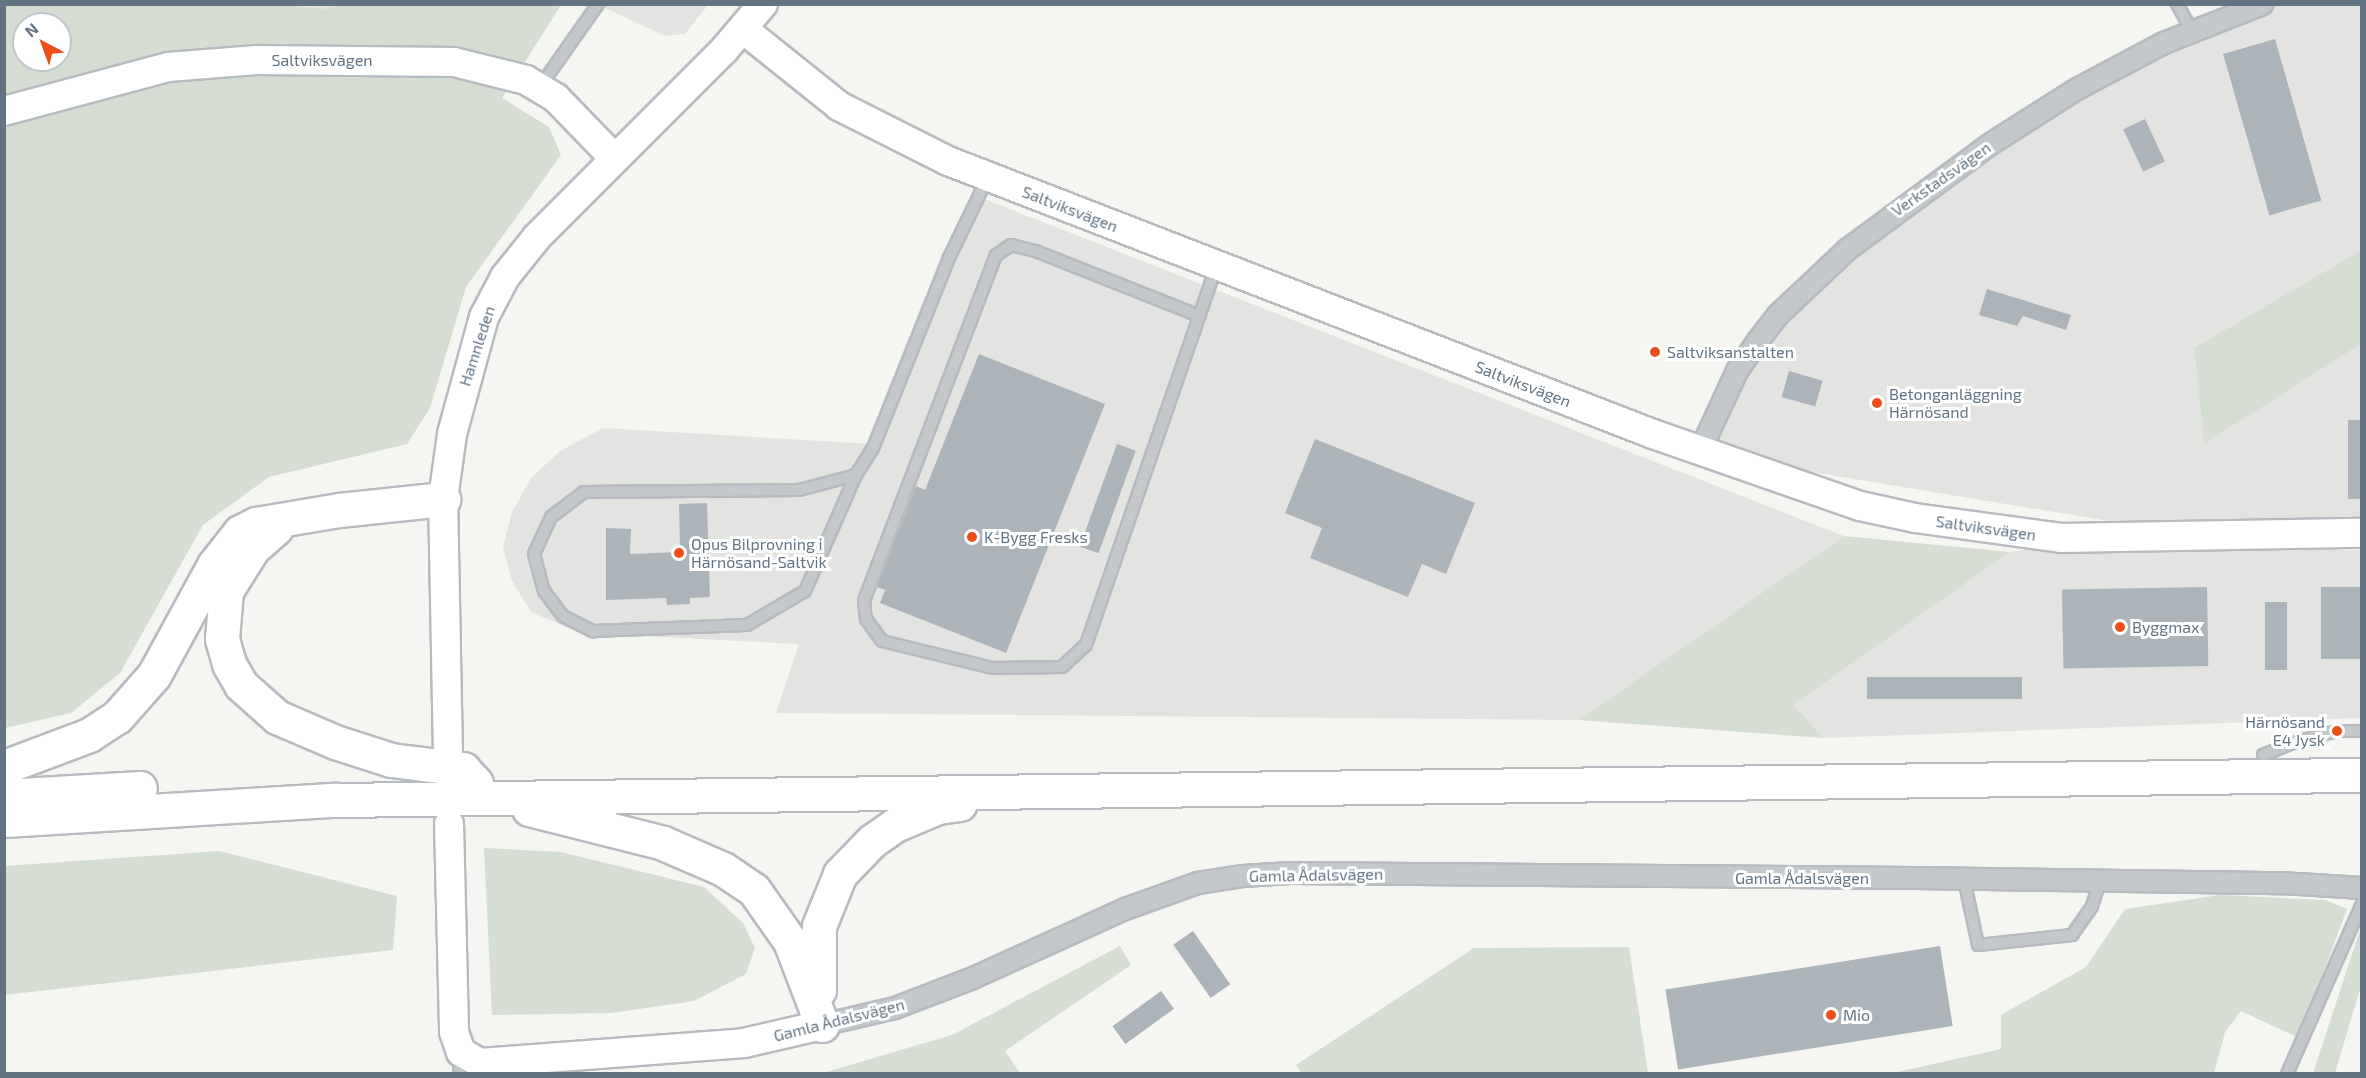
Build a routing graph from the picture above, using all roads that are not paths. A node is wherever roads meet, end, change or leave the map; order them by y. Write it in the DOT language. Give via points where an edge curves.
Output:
graph roads {
  1 [pos="598,4"];
  2 [pos="763,4"];
  3 [pos="2177,4"];
  4 [pos="2263,4"];
  5 [pos="743,29"];
  6 [pos="2192,31"];
  7 [pos="539,88"];
  8 [pos="4,111"];
  9 [pos="613,157"];
  10 [pos="988,176"];
  11 [pos="1217,265"];
  12 [pos="1197,315"];
  13 [pos="1701,449"];
  14 [pos="856,475"];
  15 [pos="443,499"];
  16 [pos="286,519"];
  17 [pos="2361,533"];
  18 [pos="2361,731"];
  19 [pos="2361,752"];
  20 [pos="2263,755"];
  21 [pos="448,756"];
  22 [pos="4,766"];
  23 [pos="2361,775"];
  24 [pos="473,791"];
  25 [pos="982,791"];
  26 [pos="4,796"];
  27 [pos="4,820"];
  28 [pos="449,824"];
  29 [pos="1964,879"];
  30 [pos="2100,882"];
  31 [pos="2361,888"];
  32 [pos="2361,904"];
  33 [pos="822,1025"];
  34 [pos="460,1063"];
  35 [pos="2287,1074"];
  1 -- 7 [label="lane"];
  2 -- 5 [label="street, Hamnleden"];
  3 -- 6 [label="lane"];
  4 -- 6 [label="street, Verkstadsvägen"];
  5 -- 9 [label="street, Hamnleden"];
  5 -- 10 [label="street, Saltviksvägen" via="839,106"];
  6 -- 13 [label="street, Verkstadsvägen" via="2117,66 2031,118 1848,249 1778,315 1756,342 1737,371"];
  7 -- 8 [label="street, Saltviksvägen" via="496,70 454,62 257,60 168,67"];
  7 -- 9 [label="street, Saltviksvägen" via="582,122"];
  9 -- 15 [label="street, Hamnleden" via="520,256 493,297 460,397"];
  10 -- 11 [label="street, Saltviksvägen"];
  10 -- 14 [label="lane" via="949,258 873,448"];
  11 -- 12 [label="lane"];
  11 -- 13 [label="street, Saltviksvägen" via="1653,434"];
  12 -- 12 [label="lane" via="1086,645 1062,667 993,668 882,641 866,619 864,601 996,255 1011,245 1035,251"];
  13 -- 17 [label="street, Saltviksvägen" via="1860,506 2020,535 2137,539"];
  14 -- 14 [label="lane" via="805,591 747,625 593,631 563,616 544,591 534,554 551,516 584,492 798,490"];
  15 -- 16 [label="highway" via="395,502"];
  15 -- 21 [label="street, Hamnleden"];
  16 -- 22 [label="highway" via="256,524 226,545 154,675 117,717 89,735"];
  16 -- 24 [label="highway" via="253,548 226,591 222,639 229,664 241,685 277,717 325,738 391,760 463,769"];
  18 -- 20 [label="lane" via="2337,731"];
  19 -- 20 [label="highway"];
  20 -- 24 [label="highway" via="1883,767"];
  23 -- 25 [label="highway"];
  24 -- 25 [label="highway"];
  24 -- 26 [label="highway" via="144,788"];
  24 -- 27 [label="highway"];
  24 -- 33 [label="highway" via="633,833 723,868 754,890 773,914 810,987"];
  25 -- 33 [label="highway" via="960,804 938,807 895,825 872,841 840,874 819,926 817,960"];
  28 -- 34 [label="street, Gamla Ådalsvägen" via="454,1032"];
  29 -- 30 [label="street, Gamla Ådalsvägen"];
  29 -- 30 [label="lane" via="1978,945 2072,935 2092,906"];
  29 -- 33 [label="street, Gamla Ådalsvägen" via="1401,873 1243,876 1198,883 1125,909 973,978 895,1008"];
  30 -- 31 [label="street, Gamla Ådalsvägen" via="2282,883"];
  32 -- 35 [label="lane"];
  33 -- 34 [label="street, Gamla Ådalsvägen" via="744,1043 511,1063"];
}
